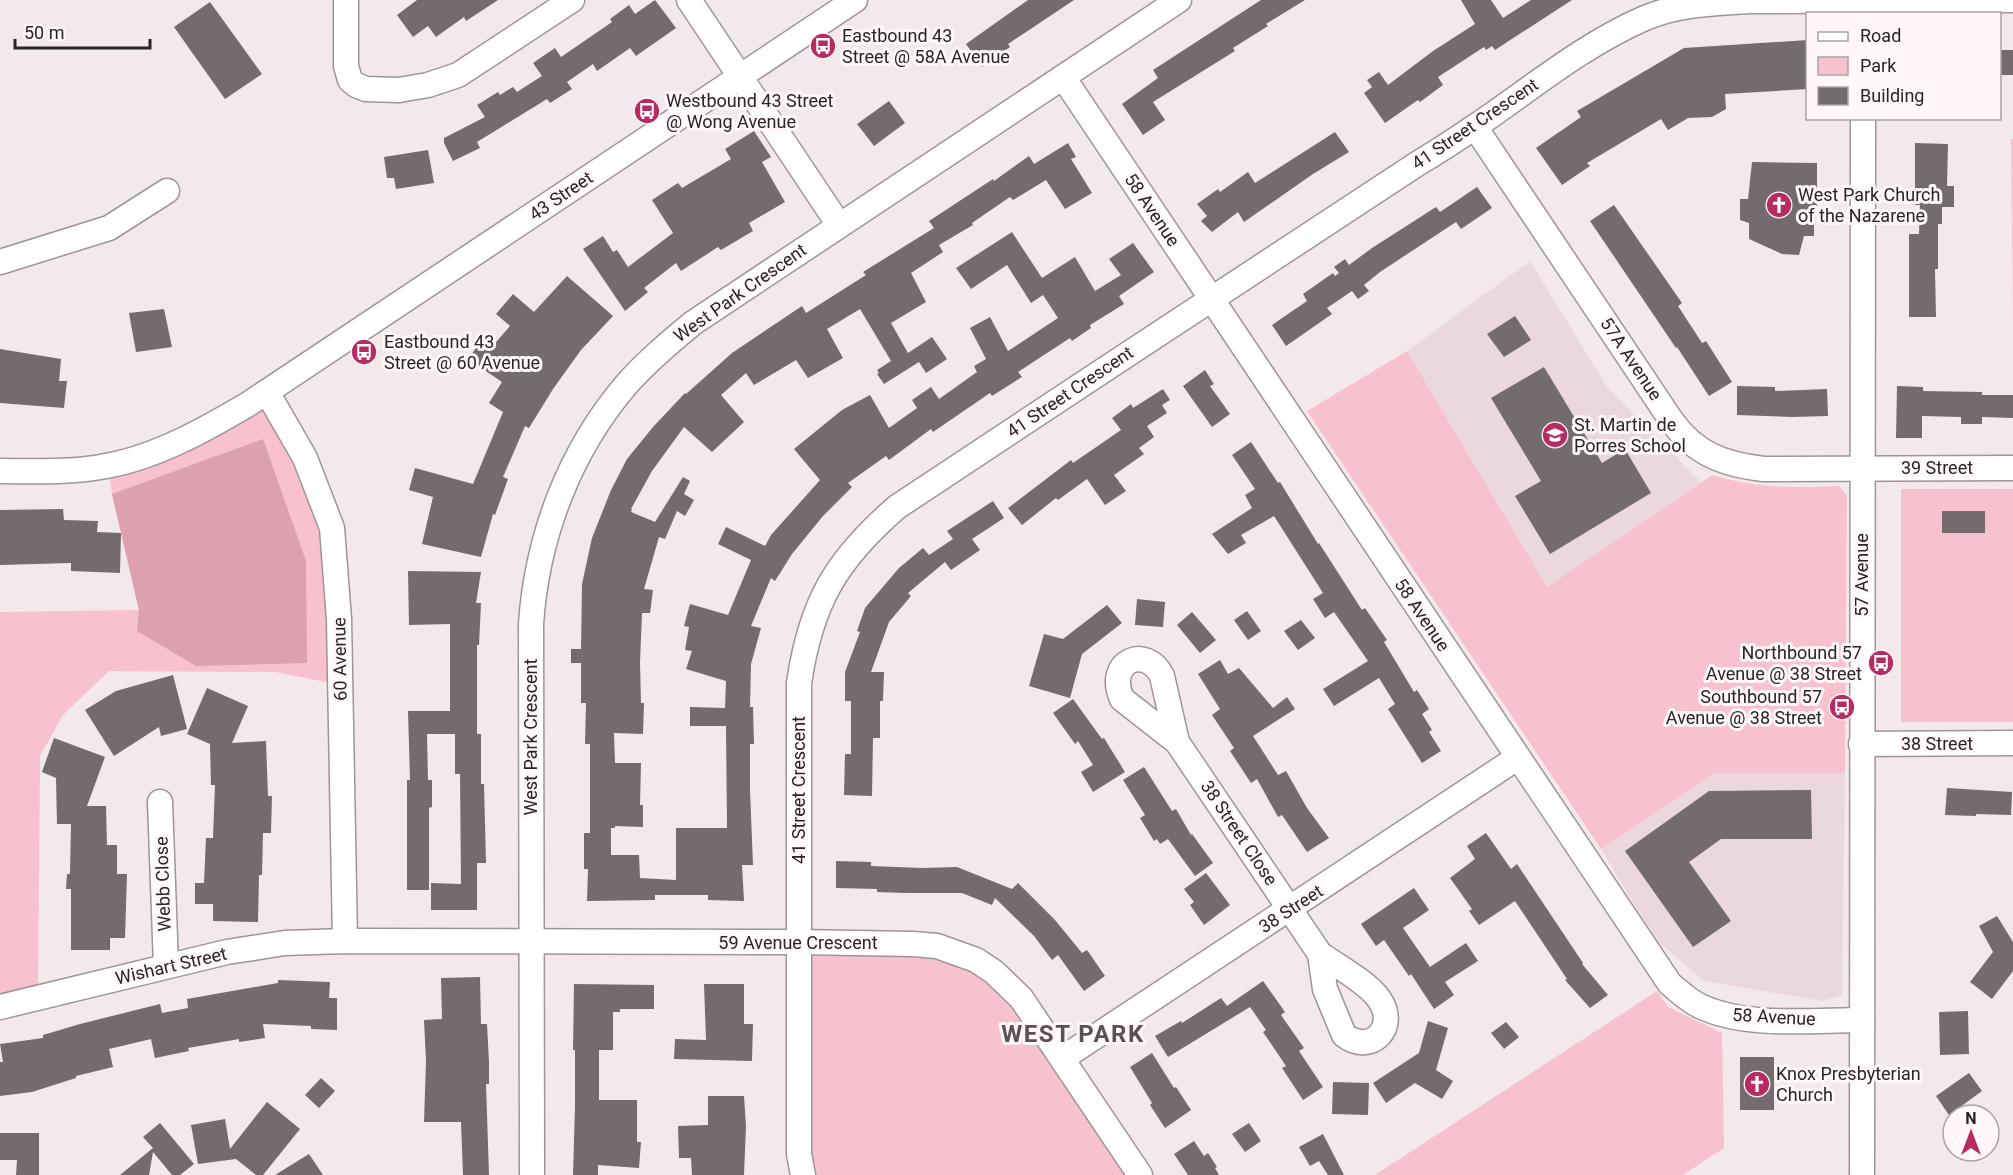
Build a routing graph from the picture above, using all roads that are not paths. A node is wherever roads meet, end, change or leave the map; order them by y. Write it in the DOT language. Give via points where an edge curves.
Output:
graph roads {
  1 [pos="346,0"];
  2 [pos="572,0"];
  3 [pos="689,0"];
  4 [pos="855,0"];
  5 [pos="1179,0"];
  6 [pos="1864,0"];
  7 [pos="2013,0"];
  8 [pos="740,77"];
  9 [pos="1063,77"];
  10 [pos="1863,120"];
  11 [pos="1475,127"];
  12 [pos="167,191"];
  13 [pos="839,225"];
  14 [pos="0,262"];
  15 [pos="1211,298"];
  16 [pos="267,392"];
  17 [pos="1862,468"];
  18 [pos="2013,468"];
  19 [pos="0,471"];
  20 [pos="1177,742"];
  21 [pos="2013,743"];
  22 [pos="1862,744"];
  23 [pos="1517,758"];
  24 [pos="160,802"];
  25 [pos="1290,909"];
  26 [pos="345,941"];
  27 [pos="532,942"];
  28 [pos="799,942"];
  29 [pos="1320,954"];
  30 [pos="166,966"];
  31 [pos="0,1006"];
  32 [pos="1862,1020"];
  33 [pos="1063,1059"];
  34 [pos="532,1175"];
  35 [pos="803,1175"];
  36 [pos="1140,1175"];
  37 [pos="1862,1175"];
  1 -- 2 [label="street" via="346,66 350,80 366,89 399,90 458,75"];
  3 -- 8 [label="street"];
  4 -- 8 [label="street, 43 Street"];
  5 -- 9 [label="street, West Park Crescent"];
  6 -- 7 [label="street, 41 Street Crescent"];
  6 -- 11 [label="street, 41 Street Crescent" via="1717,3 1649,17 1579,52"];
  8 -- 13 [label="street"];
  8 -- 16 [label="street, 43 Street"];
  9 -- 13 [label="street, West Park Crescent"];
  9 -- 15 [label="street, 58 Avenue"];
  10 -- 17 [label="street, 57 Avenue"];
  11 -- 15 [label="street, 41 Street Crescent"];
  11 -- 17 [label="street, 57A Avenue" via="1681,434 1710,455 1745,467"];
  12 -- 14 [label="street" via="109,228"];
  13 -- 27 [label="street, West Park Crescent" via="693,323 651,359 593,429 561,495 542,547 531,624"];
  15 -- 23 [label="street, 58 Avenue"];
  15 -- 28 [label="street, 41 Street Crescent" via="897,507 864,537 841,566 818,607 799,682"];
  16 -- 19 [label="street, 43 Street" via="180,441 108,466"];
  16 -- 26 [label="street, 60 Avenue" via="305,458 332,528 339,619"];
  17 -- 18 [label="street, 39 Street"];
  17 -- 22 [label="street, 57 Avenue"];
  20 -- 25 [label="street, 38 Street Close"];
  21 -- 22 [label="street, 38 Street"];
  22 -- 32 [label="street, 57 Avenue"];
  23 -- 25 [label="street, 38 Street"];
  23 -- 32 [label="street, 58 Avenue" via="1662,973 1682,994 1709,1010 1740,1017"];
  24 -- 30 [label="street, Webb Close"];
  25 -- 29 [label="street, 38 Street Close"];
  25 -- 33 [label="street, 38 Street"];
  26 -- 27 [label="street, 59 Avenue Crescent"];
  26 -- 30 [label="street, Wishart Street" via="260,947"];
  27 -- 28 [label="street, 59 Avenue Crescent"];
  27 -- 34 [label="street, West Park Crescent"];
  28 -- 33 [label="street, 59 Avenue Crescent" via="937,946 976,960 1021,998"];
  28 -- 35 [label="street, 41 Street Crescent" via="799,1154"];
  30 -- 31 [label="street, Wishart Street"];
  32 -- 37 [label="street, 57 Avenue"];
  33 -- 36 [label="street, 59 Avenue Crescent"];
}
